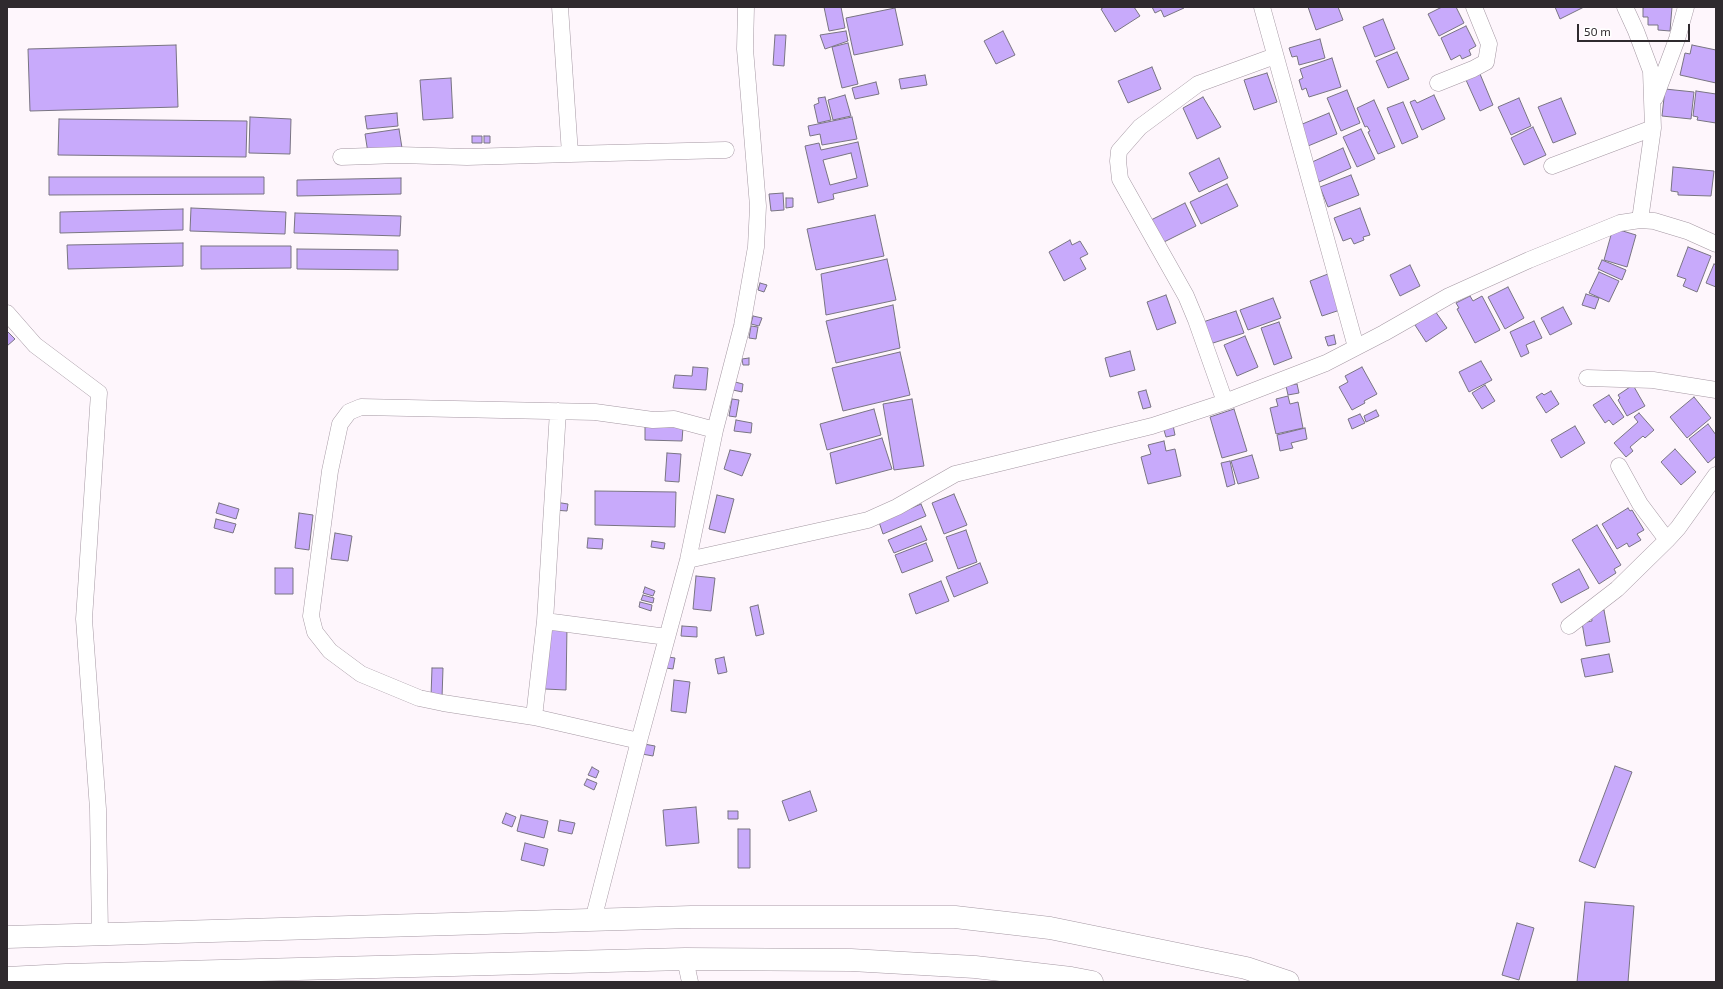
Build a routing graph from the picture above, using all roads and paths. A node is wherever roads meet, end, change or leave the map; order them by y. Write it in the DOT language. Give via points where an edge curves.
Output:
graph roads {
  1 [pos="560,7"];
  2 [pos="746,7"];
  3 [pos="1262,7"];
  4 [pos="1474,7"];
  5 [pos="1625,7"];
  6 [pos="1686,7"];
  7 [pos="1275,56"];
  8 [pos="1438,83"];
  9 [pos="1652,104"];
  10 [pos="1653,128"];
  11 [pos="726,150"];
  12 [pos="570,154"];
  13 [pos="341,157"];
  14 [pos="1552,166"];
  15 [pos="1640,220"];
  16 [pos="1716,244"];
  17 [pos="7,313"];
  18 [pos="1356,347"];
  19 [pos="1587,378"];
  20 [pos="1716,390"];
  21 [pos="1225,402"];
  22 [pos="558,411"];
  23 [pos="715,430"];
  24 [pos="1619,466"];
  25 [pos="1716,475"];
  26 [pos="1667,540"];
  27 [pos="688,560"];
  28 [pos="545,621"];
  29 [pos="1569,626"];
  30 [pos="667,637"];
  31 [pos="534,717"];
  32 [pos="638,741"];
  33 [pos="593,920"];
  34 [pos="100,934"];
  35 [pos="7,937"];
  36 [pos="685,959"];
  37 [pos="7,978"];
  38 [pos="690,982"];
  39 [pos="1092,982"];
  40 [pos="1288,982"];
  1 -- 12 [label="street"];
  2 -- 23 [label="street" via="745,49 758,206 756,247 742,326"];
  3 -- 7 [label="street"];
  4 -- 8 [label="street" via="1489,44 1486,62"];
  5 -- 9 [label="street" via="1650,71"];
  6 -- 9 [label="street"];
  7 -- 18 [label="street"];
  7 -- 21 [label="street" via="1198,84 1140,127 1119,151 1120,179 1186,296"];
  9 -- 10 [label="street"];
  10 -- 14 [label="street"];
  10 -- 15 [label="street"];
  11 -- 12 [label="street"];
  12 -- 13 [label="street"];
  15 -- 16 [label="street" via="1654,220"];
  15 -- 18 [label="street" via="1620,223 1529,260 1449,296"];
  17 -- 34 [label="street" via="35,345 99,393 84,619 98,809"];
  18 -- 21 [label="street" via="1326,363"];
  19 -- 20 [label="street" via="1653,380"];
  21 -- 27 [label="street" via="1152,426 956,474 868,520"];
  22 -- 23 [label="street" via="595,412 653,420 674,419"];
  22 -- 28 [label="street"];
  22 -- 31 [label="street" via="361,407 349,412 340,424 330,471 311,616 315,632 330,651 361,674 419,698"];
  23 -- 27 [label="street"];
  24 -- 26 [label="street" via="1640,504"];
  25 -- 26 [label="street"];
  26 -- 29 [label="street" via="1617,589"];
  27 -- 30 [label="street"];
  28 -- 30 [label="street"];
  28 -- 31 [label="street"];
  30 -- 32 [label="street"];
  31 -- 32 [label="street"];
  32 -- 33 [label="street"];
  33 -- 34 [label="highway"];
  33 -- 40 [label="highway" via="691,917 955,917 1050,928 1246,968"];
  34 -- 35 [label="highway"];
  36 -- 37 [label="highway"];
  36 -- 38 [label="street"];
  36 -- 39 [label="highway" via="859,960 975,967"];
}
